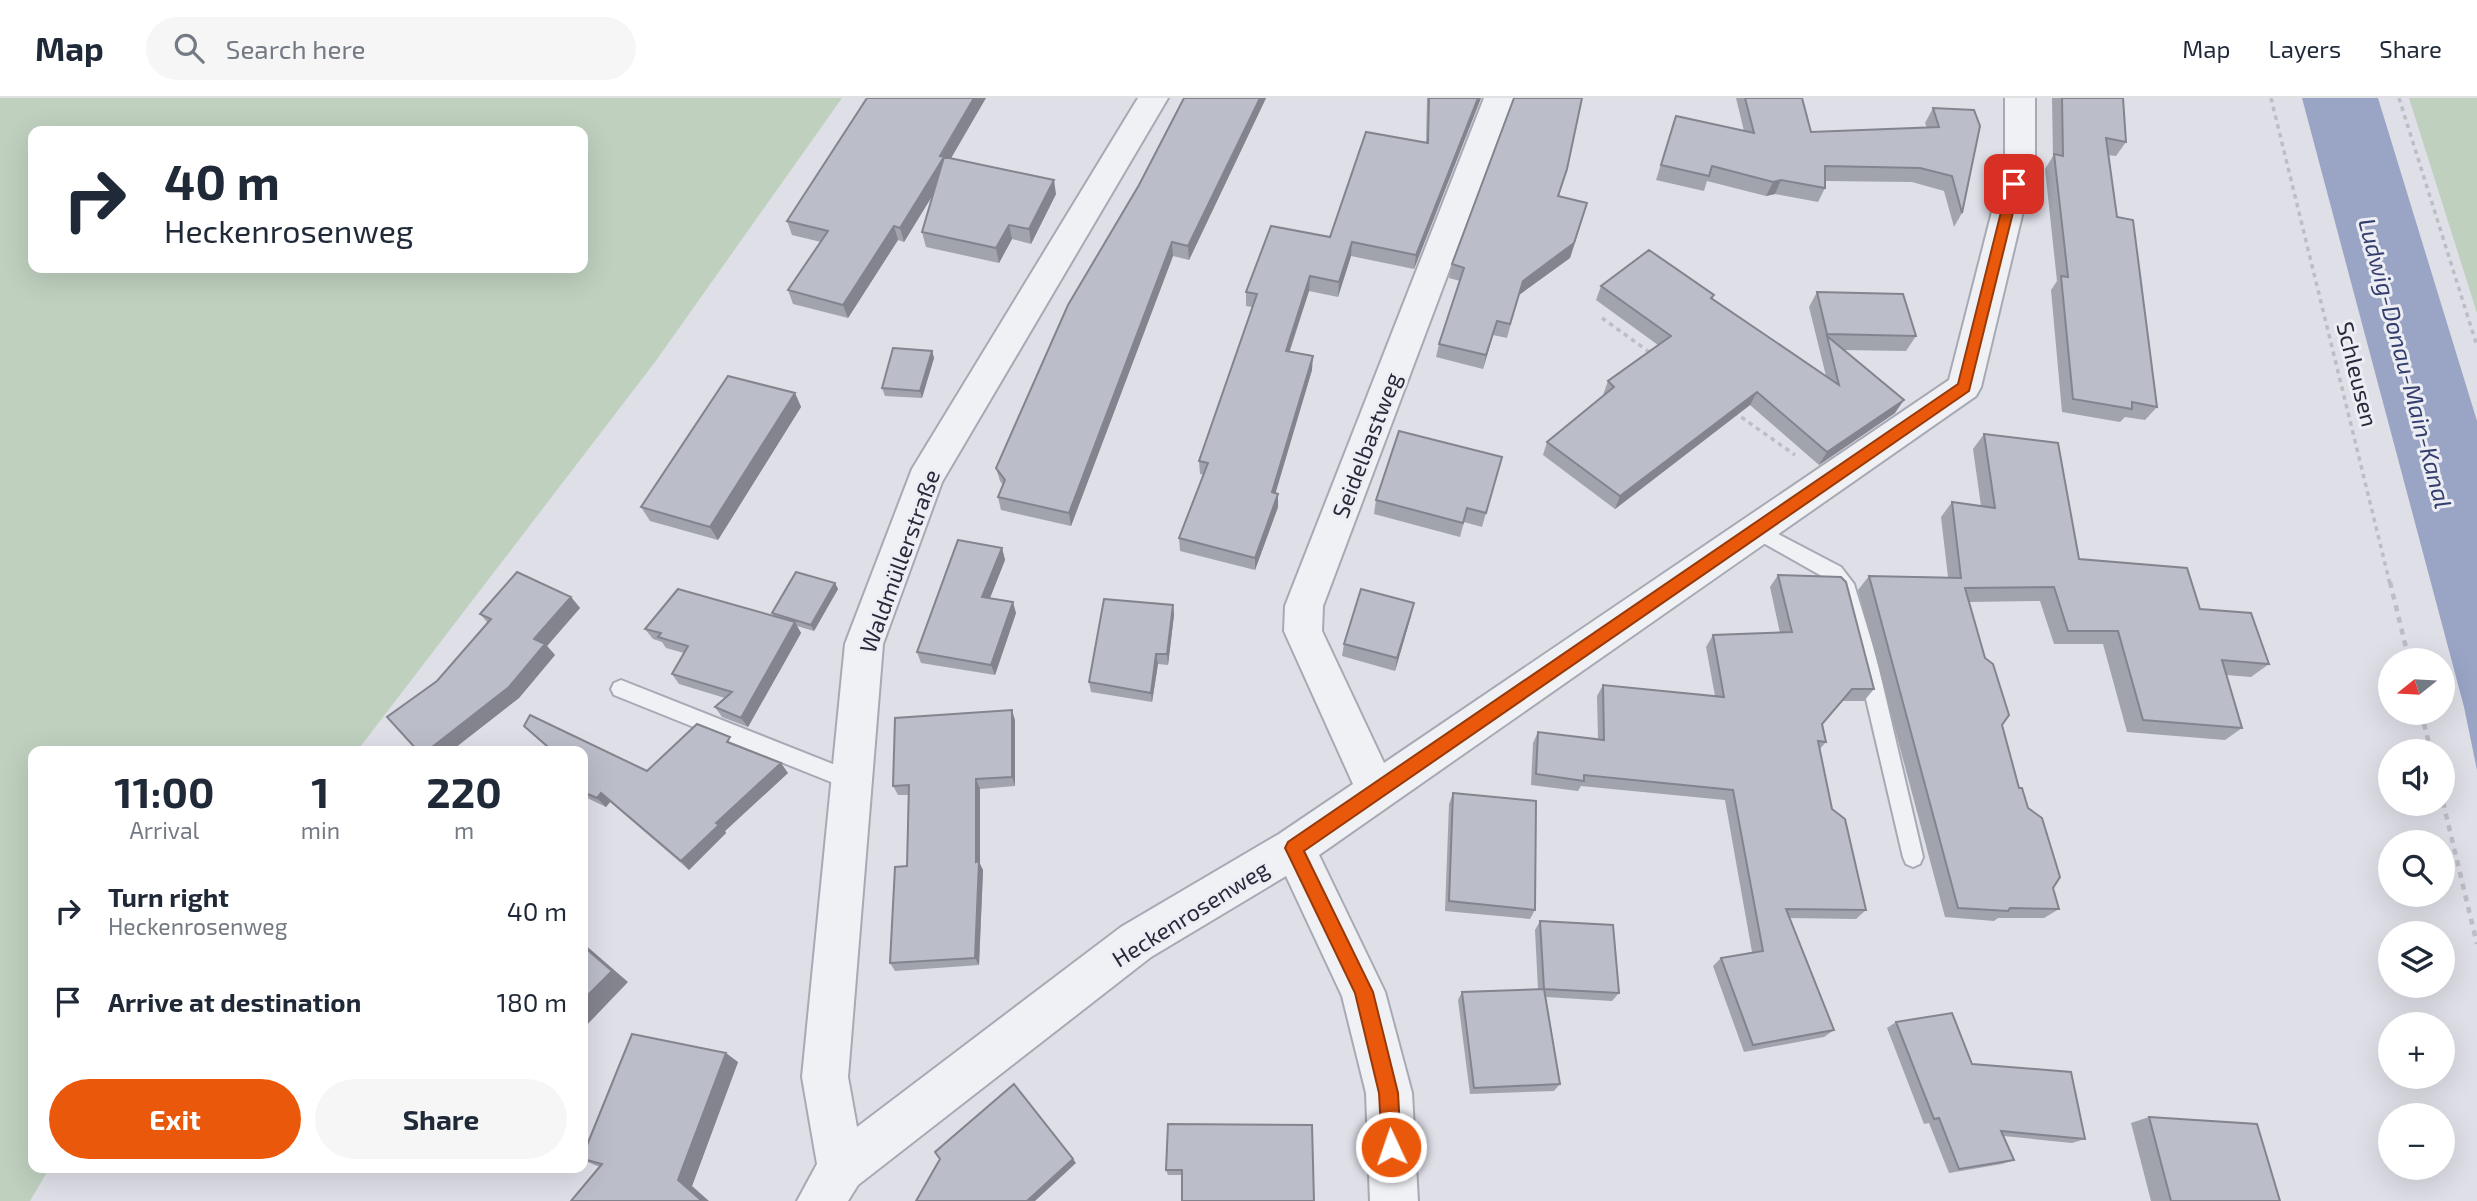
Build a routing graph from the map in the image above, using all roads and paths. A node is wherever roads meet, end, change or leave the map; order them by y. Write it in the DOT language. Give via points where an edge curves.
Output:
graph roads {
  1 [pos="1153,98"];
  2 [pos="1499,98"];
  3 [pos="2020,98"];
  4 [pos="2270,98"];
  5 [pos="2399,98"];
  6 [pos="1602,317"];
  7 [pos="2477,346"];
  8 [pos="1656,356"];
  9 [pos="1732,411"];
  10 [pos="1830,480"];
  11 [pos="1758,531"];
  12 [pos="2406,648"];
  13 [pos="621,689"];
  14 [pos="851,781"];
  15 [pos="1377,789"];
  16 [pos="2446,816"];
  17 [pos="1294,848"];
  18 [pos="1913,857"];
  19 [pos="2477,944"];
  20 [pos="841,1168"];
  21 [pos="821,1201"];
  22 [pos="1394,1201"];
  1 -- 14 [label="street, Waldmüllerstraße" via="925,479 864,644"];
  2 -- 15 [label="street, Seidelbastweg" via="1304,606 1303,631"];
  3 -- 10 [label="street, Heckenrosenweg" via="2020,161 1964,387"];
  4 -- 12 [label="path, Schleusen"];
  5 -- 7 [label="path"];
  6 -- 8 [label="path"];
  9 -- 10 [label="path"];
  10 -- 11 [label="street, Heckenrosenweg"];
  11 -- 15 [label="street, Heckenrosenweg"];
  11 -- 18 [label="lane" via="1834,573 1847,590"];
  13 -- 14 [label="lane"];
  14 -- 20 [label="street, Waldmüllerstraße" via="825,1077"];
  15 -- 17 [label="street, Heckenrosenweg"];
  16 -- 19 [label="path"];
  17 -- 20 [label="street, Heckenrosenweg" via="1136,942"];
  17 -- 22 [label="street" via="1363,992 1389,1093"];
  20 -- 21 [label="street"];
}
